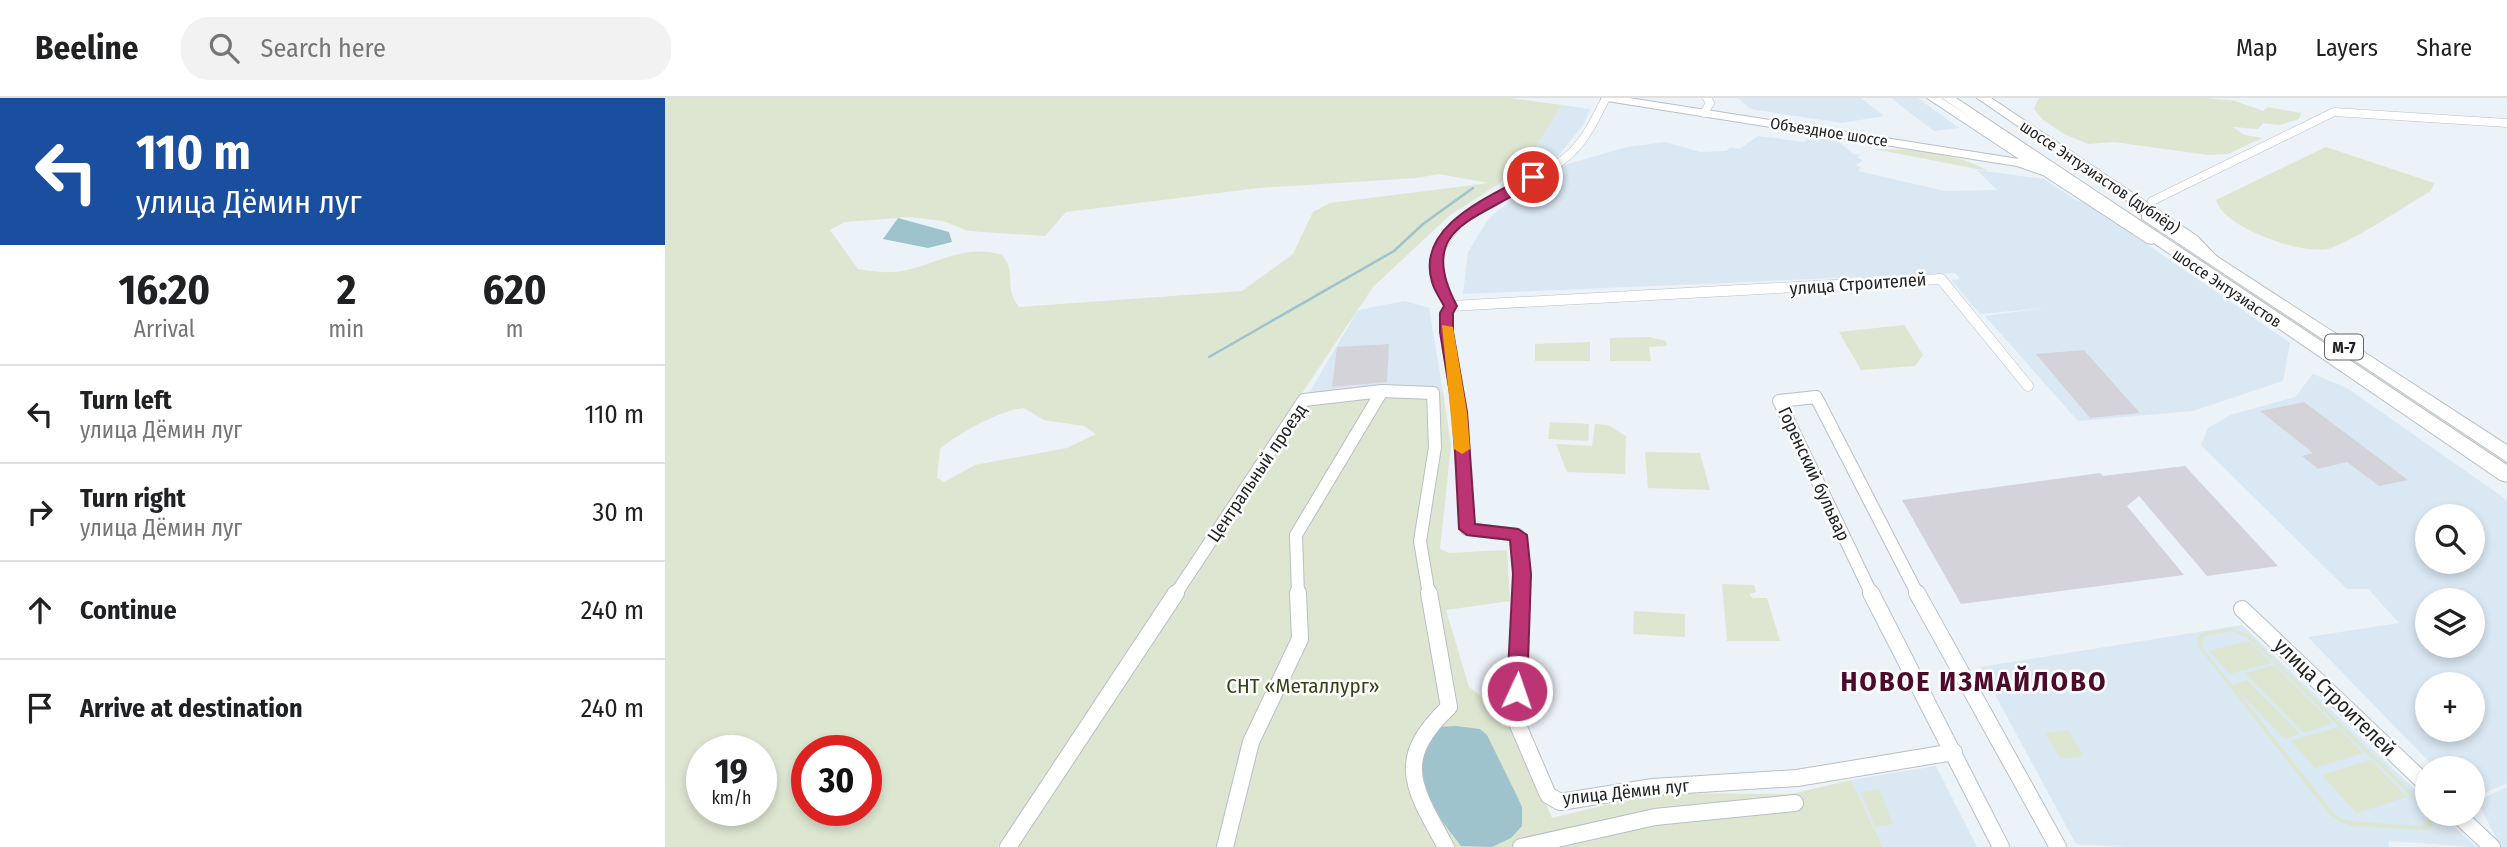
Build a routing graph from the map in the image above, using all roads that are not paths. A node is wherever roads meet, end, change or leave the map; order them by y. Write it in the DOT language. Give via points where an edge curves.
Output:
graph roads {
  1 [pos="1607,98"];
  2 [pos="1707,98"];
  3 [pos="1933,98"];
  4 [pos="1971,98"];
  5 [pos="1983,98"];
  6 [pos="1947,103"];
  7 [pos="1704,113"];
  8 [pos="2507,123"];
  9 [pos="1988,135"];
  10 [pos="1943,150"];
  11 [pos="2050,173"];
  12 [pos="2172,201"];
  13 [pos="2145,202"];
  14 [pos="2203,262"];
  15 [pos="1451,306"];
  16 [pos="2028,386"];
  17 [pos="1383,391"];
  18 [pos="2507,455"];
  19 [pos="2507,475"];
  20 [pos="2242,609"];
  21 [pos="1954,752"];
  22 [pos="2415,774"];
  23 [pos="1795,803"];
  24 [pos="2469,826"];
  25 [pos="1008,847"];
  26 [pos="1225,847"];
  27 [pos="1446,847"];
  28 [pos="1521,847"];
  29 [pos="2001,847"];
  30 [pos="2058,847"];
  31 [pos="2491,847"];
  1 -- 7 [label="main road, Объездное шоссе"];
  1 -- 15 [label="street" via="1587,135 1566,158 1474,209 1445,236 1436,264 1438,282"];
  2 -- 7 [label="street" via="1710,103"];
  3 -- 6 [label="main road"];
  4 -- 14 [label="highway, шоссе Энтузиастов / М-7"];
  5 -- 13 [label="main road, шоссе Энтузиастов (дублёр)"];
  6 -- 9 [label="main road, шоссе Энтузиастов (дублёр)"];
  6 -- 14 [label="highway, шоссе Энтузиастов / М-7"];
  7 -- 10 [label="main road, Объездное шоссе"];
  8 -- 13 [label="street" via="2334,112"];
  9 -- 10 [label="main road" via="1993,144 1986,149"];
  9 -- 11 [label="main road, шоссе Энтузиастов (дублёр)"];
  10 -- 11 [label="main road, Объездное шоссе"];
  11 -- 14 [label="main road"];
  12 -- 13 [label="street"];
  13 -- 14 [label="main road, шоссе Энтузиастов (дублёр)" via="2192,239"];
  14 -- 18 [label="highway, шоссе Энтузиастов / М-7"];
  14 -- 19 [label="highway, шоссе Энтузиастов / М-7"];
  15 -- 16 [label="street, улица Строителей" via="1941,279"];
  15 -- 21 [label="street, улица Дёмин луг" via="1446,332 1460,412 1467,529 1518,535 1522,595 1515,718 1548,795 1560,802 1653,787 1797,778"];
  17 -- 25 [label="street, Центральный проезд" via="1304,400"];
  17 -- 26 [label="street" via="1296,535 1300,639 1251,742"];
  17 -- 27 [label="street, Центральный проезд" via="1433,393 1435,447 1420,541 1449,707 1422,734 1411,761 1425,806"];
  20 -- 22 [label="street, улица Строителей"];
  21 -- 29 [label="street, Горенский бульвар"];
  21 -- 30 [label="street, Горенский бульвар" via="1851,554 1779,401 1816,397 1892,548"];
  23 -- 28 [label="street" via="1655,817"];
  24 -- 31 [label="street"];
}
